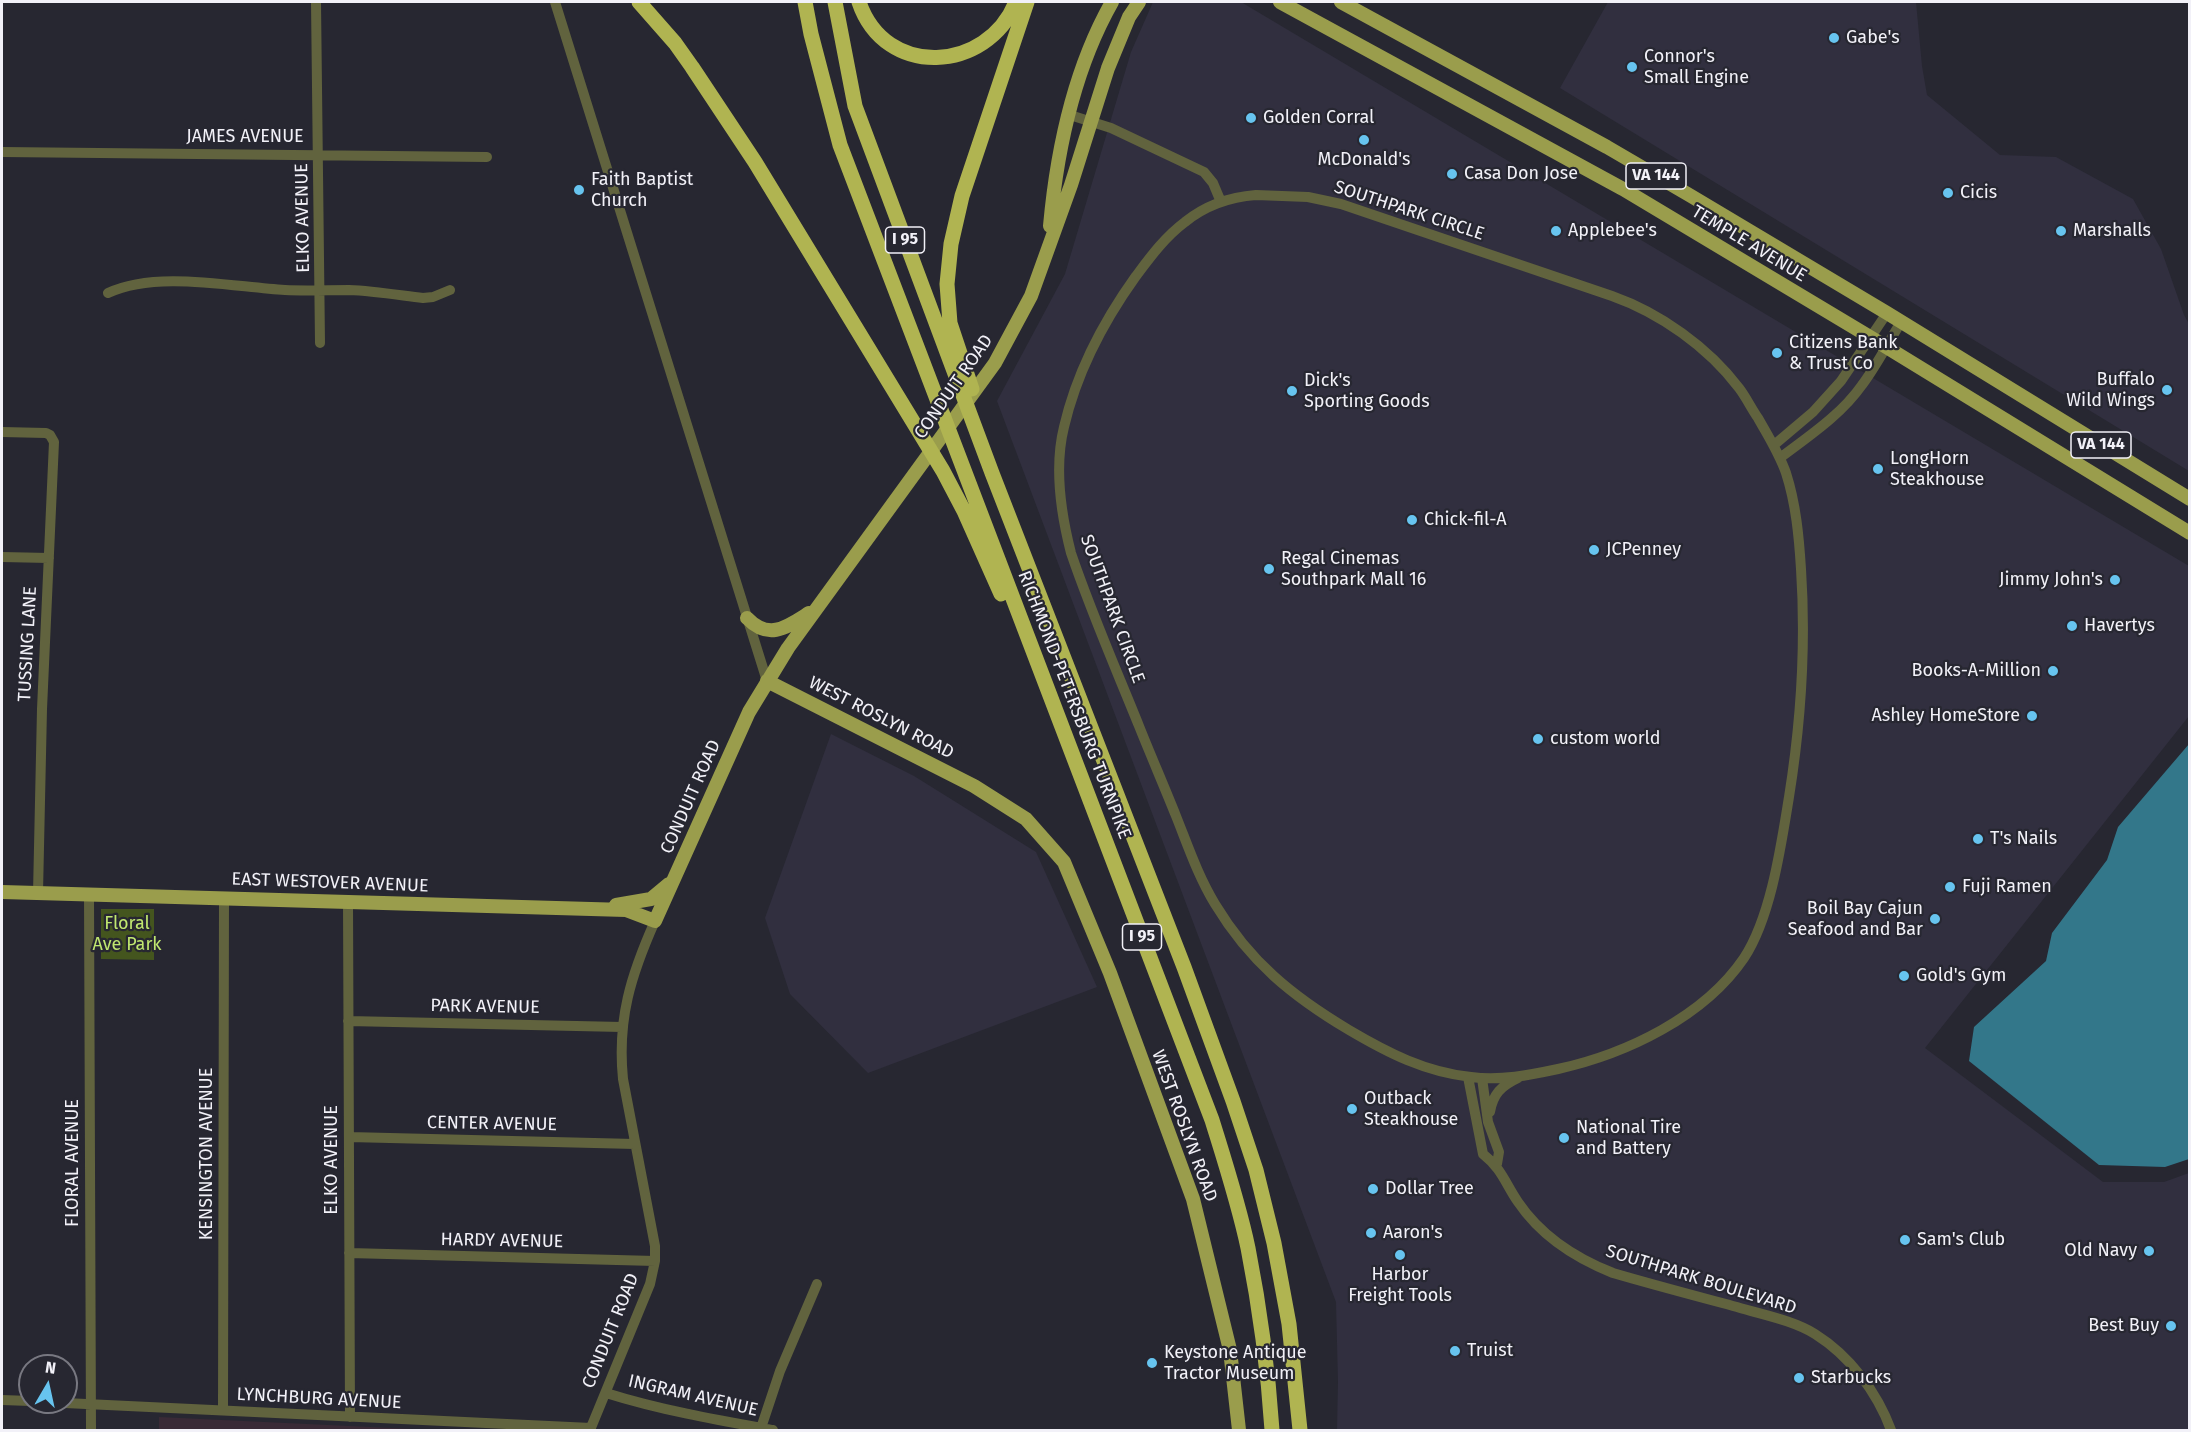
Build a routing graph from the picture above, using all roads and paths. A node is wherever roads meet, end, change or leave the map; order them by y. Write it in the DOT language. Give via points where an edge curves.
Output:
graph roads {
  1 [pos="316,2"];
  2 [pos="555,2"];
  3 [pos="639,2"];
  4 [pos="806,2"];
  5 [pos="835,2"];
  6 [pos="859,2"];
  7 [pos="1016,2"];
  8 [pos="1027,2"];
  9 [pos="1112,2"];
  10 [pos="1139,2"];
  11 [pos="1280,2"];
  12 [pos="1341,2"];
  13 [pos="1070,115"];
  14 [pos="1090,121"];
  15 [pos="2,152"];
  16 [pos="318,154"];
  17 [pos="487,157"];
  18 [pos="1221,202"];
  19 [pos="1048,246"];
  20 [pos="450,290"];
  21 [pos="320,291"];
  22 [pos="108,293"];
  23 [pos="1887,313"];
  24 [pos="1901,322"];
  25 [pos="1870,337"];
  26 [pos="320,343"];
  27 [pos="1885,346"];
  28 [pos="7,432"];
  29 [pos="1774,445"];
  30 [pos="1780,458"];
  31 [pos="992,473"];
  32 [pos="2190,500"];
  33 [pos="2190,533"];
  34 [pos="2,557"];
  35 [pos="49,558"];
  36 [pos="816,609"];
  37 [pos="747,618"];
  38 [pos="766,681"];
  39 [pos="1046,688"];
  40 [pos="673,880"];
  41 [pos="2,892"];
  42 [pos="38,893"];
  43 [pos="89,895"];
  44 [pos="224,898"];
  45 [pos="348,902"];
  46 [pos="591,909"];
  47 [pos="655,921"];
  48 [pos="348,1021"];
  49 [pos="622,1027"];
  50 [pos="1523,1075"];
  51 [pos="1468,1077"];
  52 [pos="1482,1078"];
  53 [pos="1488,1122"];
  54 [pos="349,1137"];
  55 [pos="635,1144"];
  56 [pos="1497,1164"];
  57 [pos="349,1253"];
  58 [pos="655,1261"];
  59 [pos="817,1284"];
  60 [pos="606,1393"];
  61 [pos="2,1400"];
  62 [pos="18,1401"];
  63 [pos="78,1403"];
  64 [pos="91,1404"];
  65 [pos="223,1410"];
  66 [pos="350,1417"];
  67 [pos="761,1428"];
  68 [pos="591,1429"];
  69 [pos="91,1431"];
  70 [pos="773,1431"];
  71 [pos="1239,1431"];
  72 [pos="1272,1431"];
  73 [pos="1300,1431"];
  74 [pos="1891,1431"];
  1 -- 16 [label="street, ELKO AVENUE"];
  2 -- 37 [label="street"];
  3 -- 39 [label="highway" via="693,66 943,471"];
  4 -- 39 [label="highway, RICHMOND-PETERSBURG TURNPIKE / I 95" via="840,145"];
  5 -- 31 [label="highway, RICHMOND-PETERSBURG TURNPIKE / I 95" via="855,106"];
  6 -- 7 [label="highway" via="873,29 889,43 906,52 933,58 963,53 982,44 1002,26"];
  8 -- 31 [label="highway" via="962,196 948,264 950,323 986,427"];
  9 -- 13 [label="main road, CONDUIT ROAD" via="1083,62"];
  10 -- 14 [label="main road, CONDUIT ROAD" via="1114,52"];
  11 -- 25 [label="main road, TEMPLE AVENUE / VA 144" via="1613,184"];
  12 -- 23 [label="main road, TEMPLE AVENUE / VA 144" via="1607,147"];
  13 -- 14 [label="street"];
  13 -- 19 [label="main road, CONDUIT ROAD" via="1054,184"];
  14 -- 18 [label="street" via="1144,141 1204,172 1214,183"];
  14 -- 19 [label="main road, CONDUIT ROAD"];
  15 -- 16 [label="street, JAMES AVENUE"];
  16 -- 17 [label="street, JAMES AVENUE"];
  16 -- 21 [label="street, ELKO AVENUE"];
  18 -- 29 [label="street, SOUTHPARK CIRCLE" via="1238,196 1270,194 1341,204 1623,300 1681,333 1719,366 1739,388"];
  18 -- 51 [label="street, SOUTHPARK CIRCLE" via="1186,221 1161,243 1124,293 1089,352 1064,427 1060,453 1063,508 1071,553 1198,873 1244,946 1297,997 1387,1052 1433,1071"];
  19 -- 36 [label="main road, CONDUIT ROAD" via="1031,296 995,363"];
  20 -- 21 [label="street" via="423,298"];
  21 -- 22 [label="street" via="180,282 132,284"];
  21 -- 26 [label="street, ELKO AVENUE"];
  23 -- 24 [label="main road, TEMPLE AVENUE / VA 144"];
  23 -- 25 [label="street"];
  24 -- 27 [label="street"];
  24 -- 32 [label="main road, TEMPLE AVENUE / VA 144"];
  25 -- 27 [label="main road, TEMPLE AVENUE / VA 144"];
  25 -- 29 [label="street" via="1841,381 1813,412"];
  27 -- 30 [label="street" via="1845,405"];
  27 -- 33 [label="main road, TEMPLE AVENUE / VA 144"];
  28 -- 35 [label="street, TUSSING LANE" via="46,433 54,439"];
  29 -- 30 [label="street"];
  30 -- 50 [label="street" via="1797,524 1803,593 1803,667 1783,838 1757,933 1735,970 1698,1005 1663,1028 1590,1060"];
  31 -- 73 [label="highway, RICHMOND-PETERSBURG TURNPIKE / I 95" via="1184,967 1249,1150 1274,1243 1289,1324"];
  34 -- 35 [label="street"];
  35 -- 42 [label="street, TUSSING LANE"];
  36 -- 37 [label="main road" via="776,630 758,627"];
  36 -- 38 [label="main road, CONDUIT ROAD"];
  37 -- 38 [label="street"];
  38 -- 40 [label="main road, CONDUIT ROAD"];
  38 -- 71 [label="main road, WEST ROSLYN ROAD" via="974,786 1026,819 1064,861 1110,973 1193,1199 1230,1350"];
  39 -- 72 [label="highway, RICHMOND-PETERSBURG TURNPIKE / I 95" via="1232,1184 1261,1319"];
  40 -- 46 [label="main road" via="646,901"];
  40 -- 47 [label="main road, CONDUIT ROAD"];
  41 -- 42 [label="main road, EAST WESTOVER AVENUE"];
  42 -- 43 [label="main road, EAST WESTOVER AVENUE"];
  43 -- 44 [label="main road, EAST WESTOVER AVENUE"];
  43 -- 64 [label="street, FLORAL AVENUE"];
  44 -- 45 [label="main road, EAST WESTOVER AVENUE"];
  44 -- 65 [label="street, KENSINGTON AVENUE"];
  45 -- 46 [label="main road, EAST WESTOVER AVENUE"];
  45 -- 48 [label="street, ELKO AVENUE"];
  46 -- 47 [label="main road, EAST WESTOVER AVENUE" via="626,910"];
  47 -- 49 [label="street, CONDUIT ROAD" via="632,977"];
  48 -- 49 [label="street, PARK AVENUE"];
  48 -- 54 [label="street, ELKO AVENUE"];
  49 -- 55 [label="street, CONDUIT ROAD" via="623,1079"];
  50 -- 52 [label="street"];
  50 -- 53 [label="street" via="1496,1093"];
  51 -- 52 [label="street, SOUTHPARK CIRCLE"];
  51 -- 56 [label="street, SOUTHPARK BOULEVARD" via="1484,1154"];
  52 -- 53 [label="street, SOUTHPARK BOULEVARD"];
  53 -- 56 [label="street, SOUTHPARK BOULEVARD" via="1499,1152"];
  54 -- 55 [label="street, CENTER AVENUE"];
  54 -- 57 [label="street, ELKO AVENUE"];
  55 -- 58 [label="street, CONDUIT ROAD"];
  56 -- 74 [label="street, SOUTHPARK BOULEVARD" via="1518,1202 1535,1222 1553,1240 1590,1264 1778,1319 1815,1334 1862,1377"];
  57 -- 58 [label="street, HARDY AVENUE"];
  57 -- 66 [label="street, ELKO AVENUE"];
  58 -- 60 [label="street, CONDUIT ROAD" via="650,1284"];
  59 -- 67 [label="street"];
  60 -- 67 [label="street, INGRAM AVENUE"];
  60 -- 68 [label="street, CONDUIT ROAD"];
  61 -- 62 [label="street"];
  63 -- 64 [label="street, LYNCHBURG AVENUE"];
  64 -- 65 [label="street, LYNCHBURG AVENUE"];
  64 -- 69 [label="street, FLORAL AVENUE"];
  65 -- 66 [label="street, LYNCHBURG AVENUE"];
  66 -- 68 [label="street, LYNCHBURG AVENUE"];
  67 -- 70 [label="street, INGRAM AVENUE"];
}
